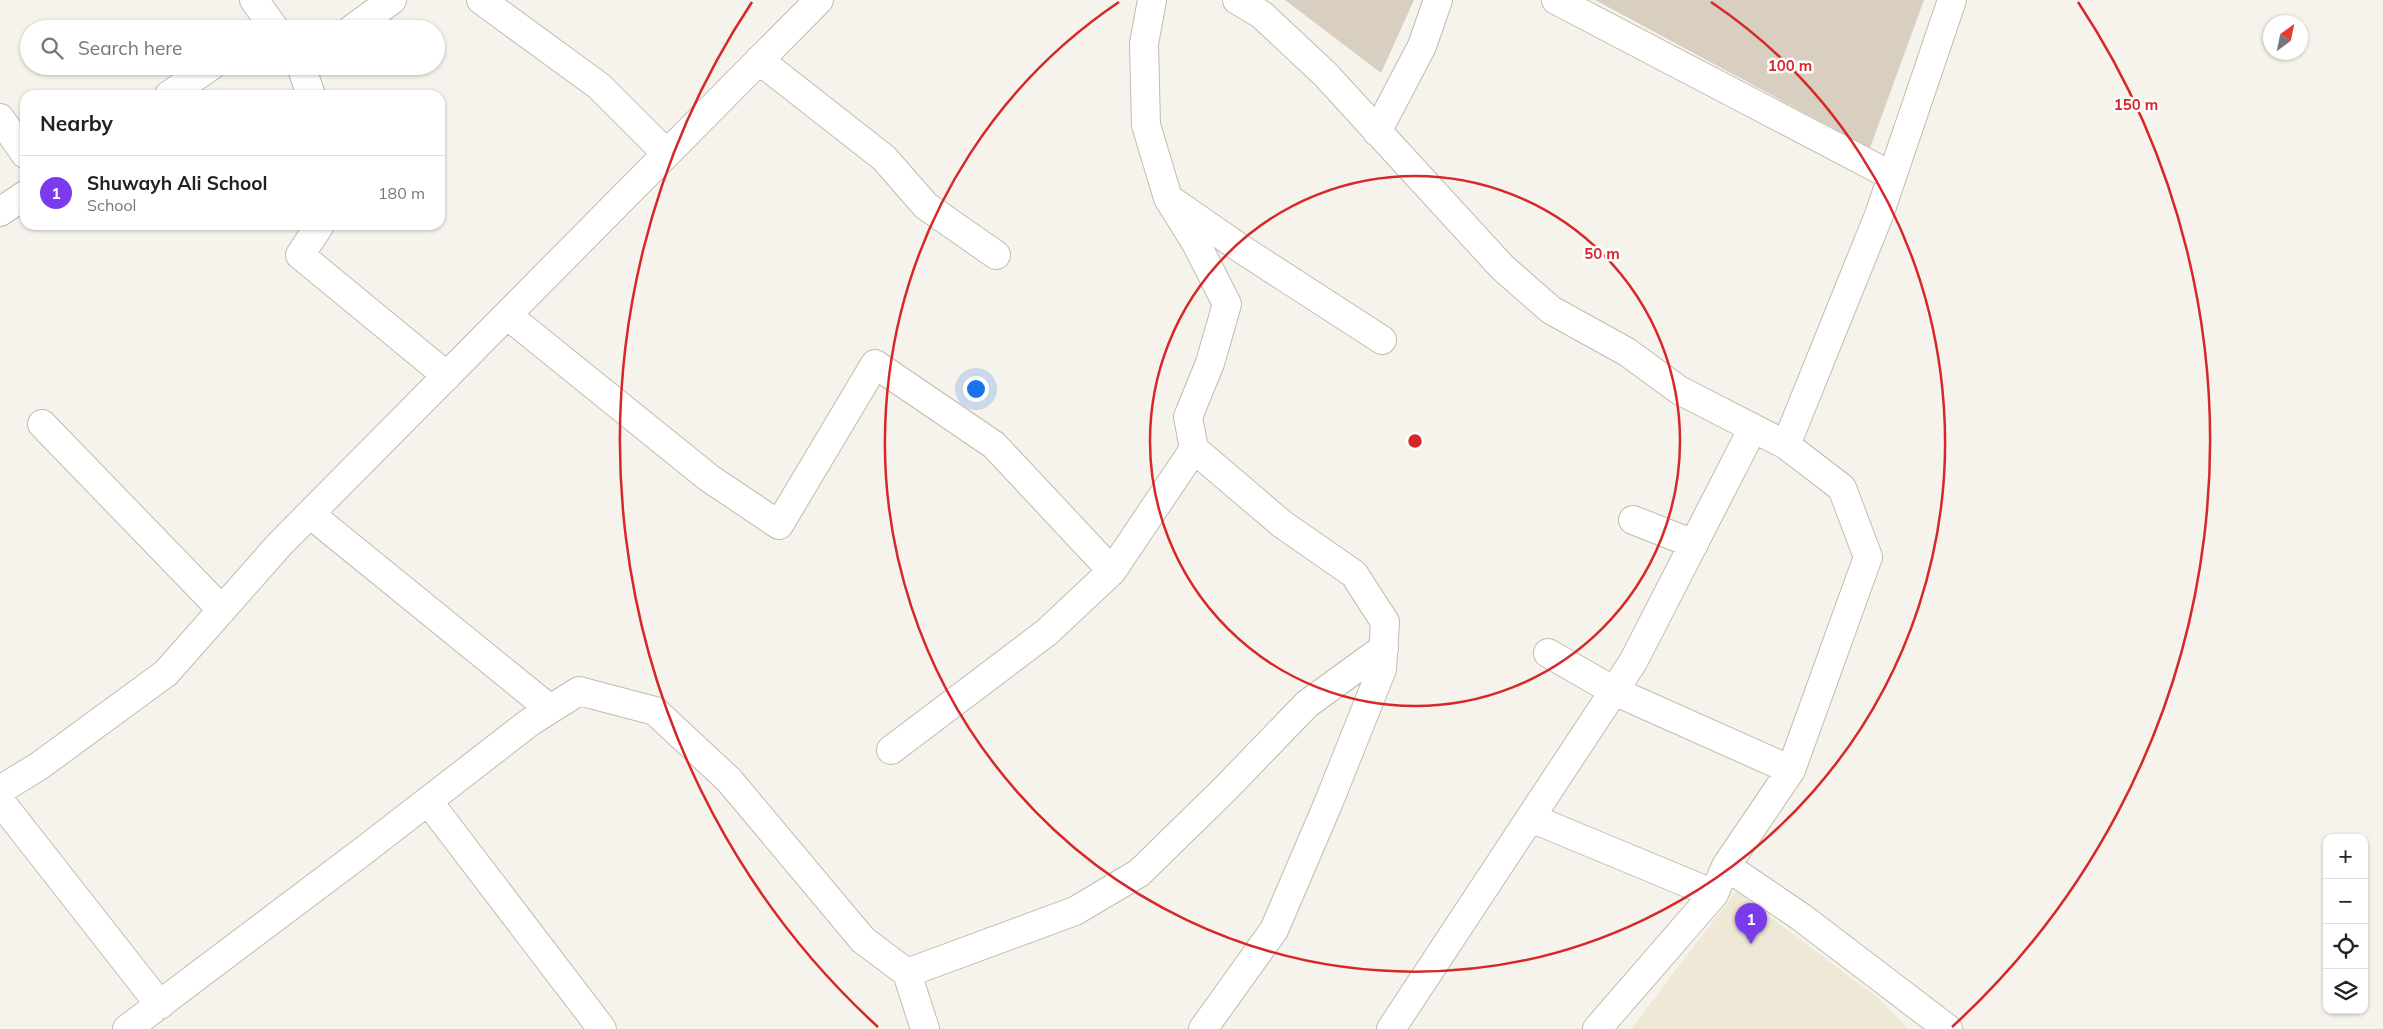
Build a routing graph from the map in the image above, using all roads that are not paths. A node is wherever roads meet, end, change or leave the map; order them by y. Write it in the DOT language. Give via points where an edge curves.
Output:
graph roads {
  1 [pos="254,0"];
  2 [pos="392,0"];
  3 [pos="481,0"];
  4 [pos="819,0"];
  5 [pos="1152,0"];
  6 [pos="1237,0"];
  7 [pos="1438,0"];
  8 [pos="1556,0"];
  9 [pos="1952,0"];
  10 [pos="1266,8"];
  11 [pos="266,20"];
  12 [pos="364,20"];
  13 [pos="759,60"];
  14 [pos="198,75"];
  15 [pos="304,75"];
  16 [pos="176,90"];
  17 [pos="309,90"];
  18 [pos="0,118"];
  19 [pos="1377,132"];
  20 [pos="20,147"];
  21 [pos="666,153"];
  22 [pos="1892,176"];
  23 [pos="20,198"];
  24 [pos="1168,198"];
  25 [pos="0,212"];
  26 [pos="317,230"];
  27 [pos="996,255"];
  28 [pos="507,315"];
  29 [pos="1382,340"];
  30 [pos="447,376"];
  31 [pos="42,424"];
  32 [pos="1753,428"];
  33 [pos="1786,445"];
  34 [pos="1194,450"];
  35 [pos="310,514"];
  36 [pos="1633,520"];
  37 [pos="1694,544"];
  38 [pos="1112,571"];
  39 [pos="222,610"];
  40 [pos="1384,648"];
  41 [pos="1548,653"];
  42 [pos="1614,691"];
  43 [pos="550,709"];
  44 [pos="890,750"];
  45 [pos="1791,770"];
  46 [pos="0,790"];
  47 [pos="0,801"];
  48 [pos="428,801"];
  49 [pos="1531,818"];
  50 [pos="1726,866"];
  51 [pos="1714,894"];
  52 [pos="907,973"];
  53 [pos="160,1005"];
  54 [pos="918,1027"];
  55 [pos="127,1029"];
  56 [pos="602,1029"];
  57 [pos="1202,1029"];
  58 [pos="1391,1029"];
  59 [pos="1597,1029"];
  60 [pos="1948,1029"];
  1 -- 11 [label="street"];
  2 -- 12 [label="street"];
  3 -- 21 [label="street" via="599,86"];
  4 -- 13 [label="street"];
  5 -- 24 [label="street" via="1144,44 1146,125"];
  6 -- 10 [label="street"];
  7 -- 19 [label="street" via="1422,46"];
  8 -- 22 [label="street"];
  9 -- 22 [label="street"];
  10 -- 19 [label="street"];
  13 -- 21 [label="street"];
  13 -- 27 [label="street" via="884,158 926,206"];
  14 -- 16 [label="street"];
  15 -- 17 [label="street"];
  18 -- 20 [label="street"];
  19 -- 32 [label="street" via="1502,268 1551,310 1627,352 1679,390"];
  21 -- 28 [label="street"];
  22 -- 33 [label="street"];
  23 -- 25 [label="street"];
  24 -- 29 [label="street"];
  24 -- 34 [label="street" via="1196,243 1227,304 1210,363 1188,418"];
  26 -- 30 [label="street" via="300,255"];
  28 -- 30 [label="street"];
  28 -- 38 [label="street" via="709,478 779,525 875,364 994,445"];
  30 -- 35 [label="street"];
  31 -- 39 [label="street"];
  32 -- 33 [label="street"];
  32 -- 37 [label="street"];
  33 -- 45 [label="street" via="1842,488 1868,557"];
  34 -- 38 [label="street"];
  34 -- 40 [label="street" via="1282,524 1354,574 1386,622"];
  35 -- 39 [label="street"];
  35 -- 43 [label="street"];
  36 -- 37 [label="street"];
  37 -- 42 [label="street" via="1633,662"];
  38 -- 44 [label="street" via="1047,632"];
  39 -- 46 [label="street" via="166,673 39,766"];
  40 -- 52 [label="street" via="1307,704 1139,873 1075,911"];
  40 -- 57 [label="street" via="1382,669 1274,930"];
  41 -- 42 [label="street"];
  42 -- 45 [label="street"];
  42 -- 49 [label="street"];
  43 -- 48 [label="street"];
  43 -- 52 [label="street" via="579,691 655,711 729,780 863,940"];
  45 -- 50 [label="street"];
  47 -- 53 [label="street"];
  48 -- 53 [label="street"];
  48 -- 56 [label="street"];
  49 -- 51 [label="street"];
  49 -- 58 [label="street"];
  50 -- 51 [label="street"];
  50 -- 60 [label="street" via="1801,917"];
  51 -- 59 [label="street"];
  52 -- 54 [label="street"];
  53 -- 55 [label="street"];
}
